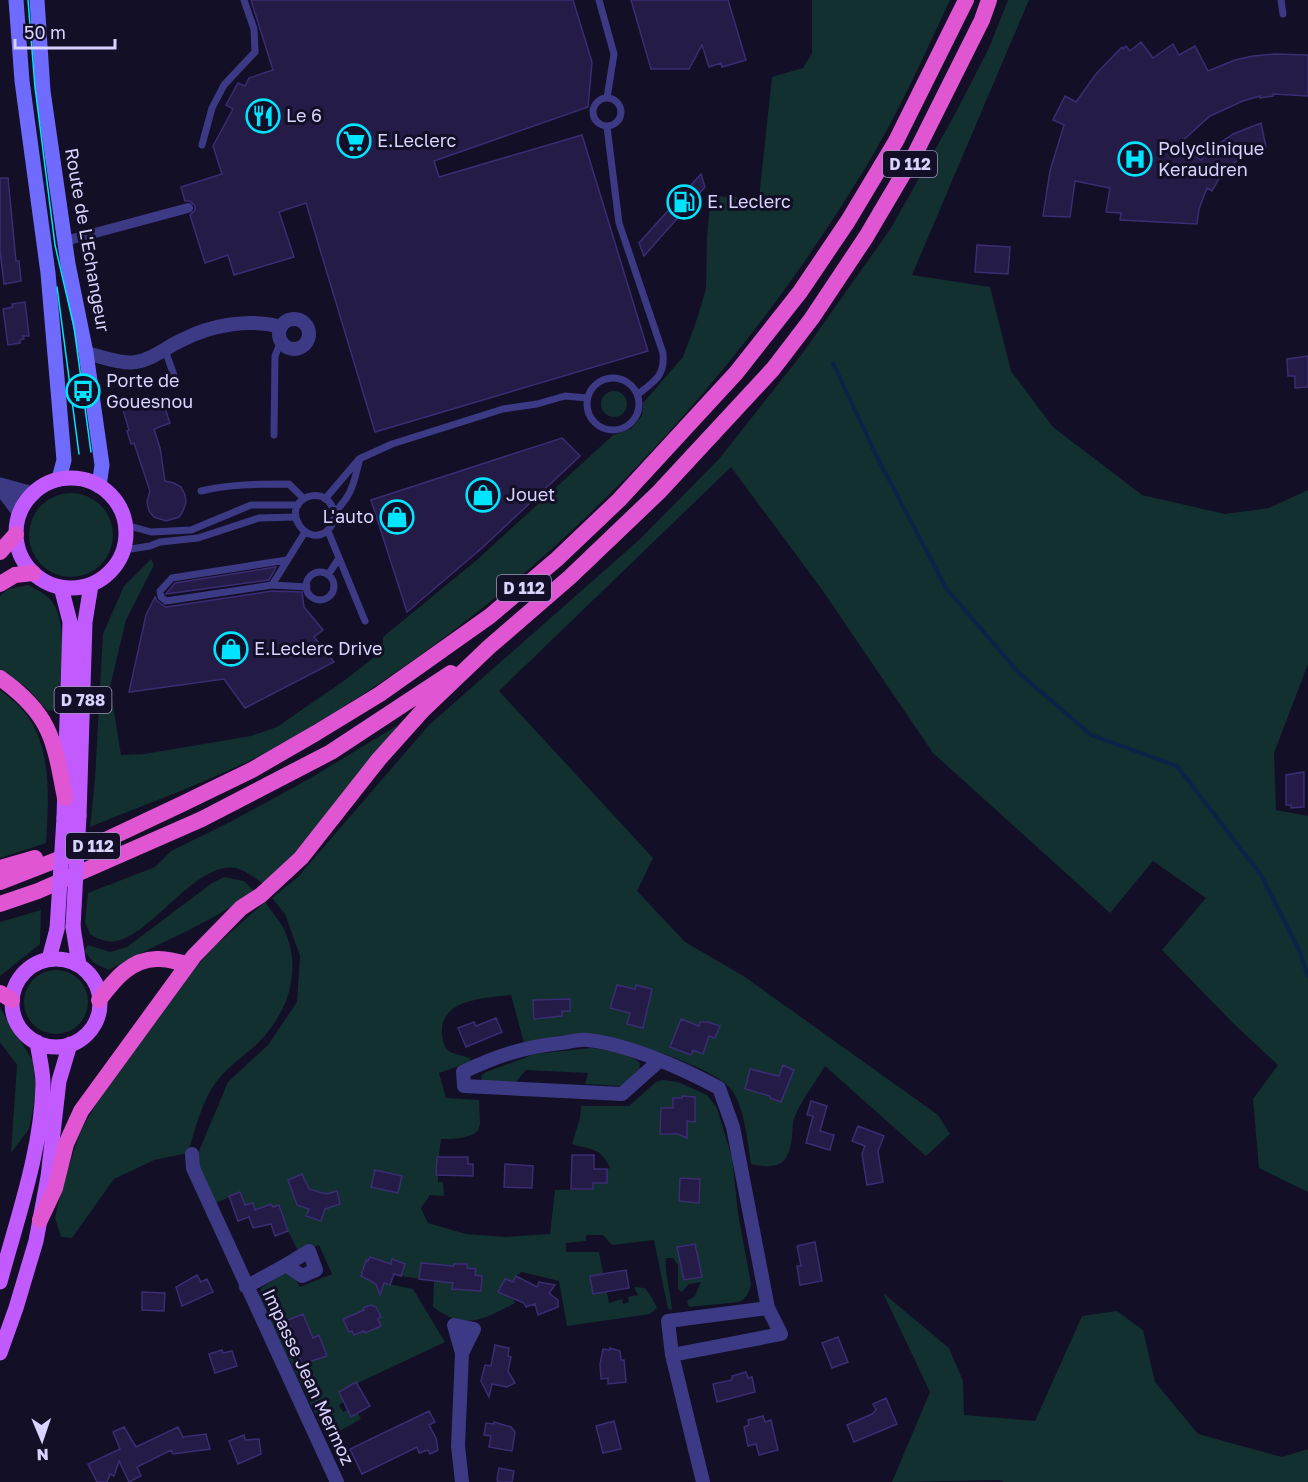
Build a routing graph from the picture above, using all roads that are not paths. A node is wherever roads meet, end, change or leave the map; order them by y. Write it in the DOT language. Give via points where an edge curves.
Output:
graph roads {
  1 [pos="16,0"];
  2 [pos="37,0"];
  3 [pos="244,0"];
  4 [pos="599,0"];
  5 [pos="966,0"];
  6 [pos="990,0"];
  7 [pos="1281,0"];
  8 [pos="1283,14"];
  9 [pos="608,98"];
  10 [pos="607,127"];
  11 [pos="202,145"];
  12 [pos="188,208"];
  13 [pos="65,241"];
  14 [pos="281,334"];
  15 [pos="165,350"];
  16 [pos="86,353"];
  17 [pos="176,381"];
  18 [pos="638,394"];
  19 [pos="587,398"];
  20 [pos="274,435"];
  21 [pos="359,459"];
  22 [pos="59,479"];
  23 [pos="0,486"];
  24 [pos="99,486"];
  25 [pos="201,491"];
  26 [pos="33,494"];
  27 [pos="326,498"];
  28 [pos="304,499"];
  29 [pos="298,505"];
  30 [pos="20,513"];
  31 [pos="335,514"];
  32 [pos="295,517"];
  33 [pos="126,525"];
  34 [pos="328,531"];
  35 [pos="304,532"];
  36 [pos="16,534"];
  37 [pos="124,550"];
  38 [pos="0,552"];
  39 [pos="339,558"];
  40 [pos="287,560"];
  41 [pos="33,573"];
  42 [pos="328,574"];
  43 [pos="0,584"];
  44 [pos="91,585"];
  45 [pos="272,585"];
  46 [pos="61,587"];
  47 [pos="307,587"];
  48 [pos="365,621"];
  49 [pos="489,647"];
  50 [pos="0,678"];
  51 [pos="65,798"];
  52 [pos="182,804"];
  53 [pos="71,817"];
  54 [pos="0,868"];
  55 [pos="0,882"];
  56 [pos="0,904"];
  57 [pos="65,928"];
  58 [pos="49,959"];
  59 [pos="188,964"];
  60 [pos="79,965"];
  61 [pos="6,996"];
  62 [pos="99,1000"];
  63 [pos="37,1042"];
  64 [pos="70,1044"];
  65 [pos="659,1061"];
  66 [pos="192,1154"];
  67 [pos="40,1220"];
  68 [pos="286,1265"];
  69 [pos="0,1282"];
  70 [pos="246,1287"];
  71 [pos="768,1308"];
  72 [pos="0,1353"];
  73 [pos="462,1353"];
  74 [pos="672,1355"];
  75 [pos="337,1482"];
  76 [pos="462,1482"];
  77 [pos="703,1482"];
  1 -- 22 [label="main road" via="22,81 48,273 64,460"];
  2 -- 13 [label="main road, Route de L'Echangeur" via="43,91"];
  3 -- 11 [label="lane" via="254,29 255,52 224,85 212,108"];
  4 -- 9 [label="lane" via="614,54"];
  5 -- 52 [label="highway, D 112" via="896,141 800,292 736,374 619,500 490,616 380,694 252,770"];
  6 -- 49 [label="highway, D 112" via="915,154 879,216 812,318 773,369 659,492"];
  7 -- 8 [label="lane"];
  9 -- 10 [label="lane" via="617,101 622,115 617,123"];
  9 -- 10 [label="lane" via="598,101 593,110 595,119"];
  10 -- 18 [label="lane" via="620,223 663,353 659,377"];
  12 -- 13 [label="street"];
  13 -- 16 [label="main road, Route de L'Echangeur"];
  14 -- 15 [label="street" via="265,322 236,324 206,329"];
  14 -- 20 [label="lane" via="275,356"];
  15 -- 16 [label="street" via="135,363"];
  15 -- 17 [label="lane"];
  16 -- 24 [label="main road, Route de L'Echangeur" via="102,465"];
  18 -- 19 [label="lane" via="635,387 622,379 608,378 594,385"];
  18 -- 19 [label="lane" via="640,409 633,422 612,430 592,420"];
  19 -- 21 [label="lane" via="565,396 503,409 392,444"];
  21 -- 27 [label="lane"];
  21 -- 31 [label="lane" via="349,495"];
  22 -- 24 [label="main road" via="87,480"];
  22 -- 26 [label="main road"];
  23 -- 26 [label="street"];
  23 -- 30 [label="street"];
  24 -- 33 [label="main road" via="121,509"];
  25 -- 28 [label="lane" via="289,484"];
  26 -- 30 [label="main road"];
  27 -- 28 [label="lane"];
  27 -- 31 [label="lane"];
  28 -- 29 [label="lane"];
  29 -- 32 [label="lane"];
  29 -- 33 [label="lane" via="251,505 191,530 151,532"];
  30 -- 36 [label="main road"];
  31 -- 34 [label="lane"];
  32 -- 35 [label="lane"];
  32 -- 37 [label="lane" via="259,518 198,538"];
  33 -- 37 [label="main road"];
  34 -- 35 [label="lane" via="316,535"];
  34 -- 39 [label="lane"];
  35 -- 40 [label="lane"];
  36 -- 38 [label="highway"];
  36 -- 41 [label="main road" via="21,555"];
  37 -- 44 [label="main road" via="117,564"];
  39 -- 42 [label="lane"];
  39 -- 48 [label="lane"];
  40 -- 45 [label="lane"];
  40 -- 45 [label="lane" via="172,578 160,591 166,601"];
  41 -- 43 [label="highway" via="15,575"];
  41 -- 46 [label="main road"];
  42 -- 47 [label="lane" via="315,573"];
  42 -- 47 [label="lane" via="334,586 327,598 313,598"];
  44 -- 46 [label="main road"];
  44 -- 53 [label="main road, D 788"];
  45 -- 47 [label="lane"];
  46 -- 51 [label="main road, D 788" via="70,622"];
  49 -- 56 [label="highway, D 112" via="331,752 202,819"];
  49 -- 59 [label="highway" via="379,759 301,858 220,928"];
  50 -- 51 [label="highway" via="22,694 44,720 56,750"];
  51 -- 53 [label="main road, D 788"];
  52 -- 54 [label="highway"];
  52 -- 55 [label="highway, D 112" via="95,845"];
  53 -- 57 [label="main road, D 788, bridge"];
  57 -- 58 [label="main road"];
  57 -- 60 [label="main road"];
  58 -- 60 [label="main road"];
  58 -- 61 [label="main road" via="29,968"];
  59 -- 62 [label="highway" via="161,959 133,965"];
  59 -- 67 [label="highway" via="81,1111"];
  60 -- 62 [label="main road" via="95,984"];
  61 -- 63 [label="main road" via="18,1025"];
  62 -- 64 [label="main road" via="92,1027"];
  63 -- 64 [label="main road" via="53,1046"];
  63 -- 69 [label="main road" via="43,1082 38,1131"];
  64 -- 67 [label="main road" via="59,1081"];
  65 -- 65 [label="street" via="623,1047 586,1040 530,1046 463,1072 464,1086 622,1094"];
  65 -- 71 [label="street" via="719,1088 734,1127"];
  66 -- 70 [label="street, Impasse Jean Mermoz" via="193,1168"];
  67 -- 72 [label="main road"];
  68 -- 70 [label="street, Impasse Jean Mermoz"];
  70 -- 75 [label="street, Impasse Jean Mermoz"];
  71 -- 74 [label="street" via="668,1321"];
  71 -- 74 [label="street" via="781,1334"];
  73 -- 76 [label="street" via="458,1446"];
  74 -- 77 [label="street"];
}
